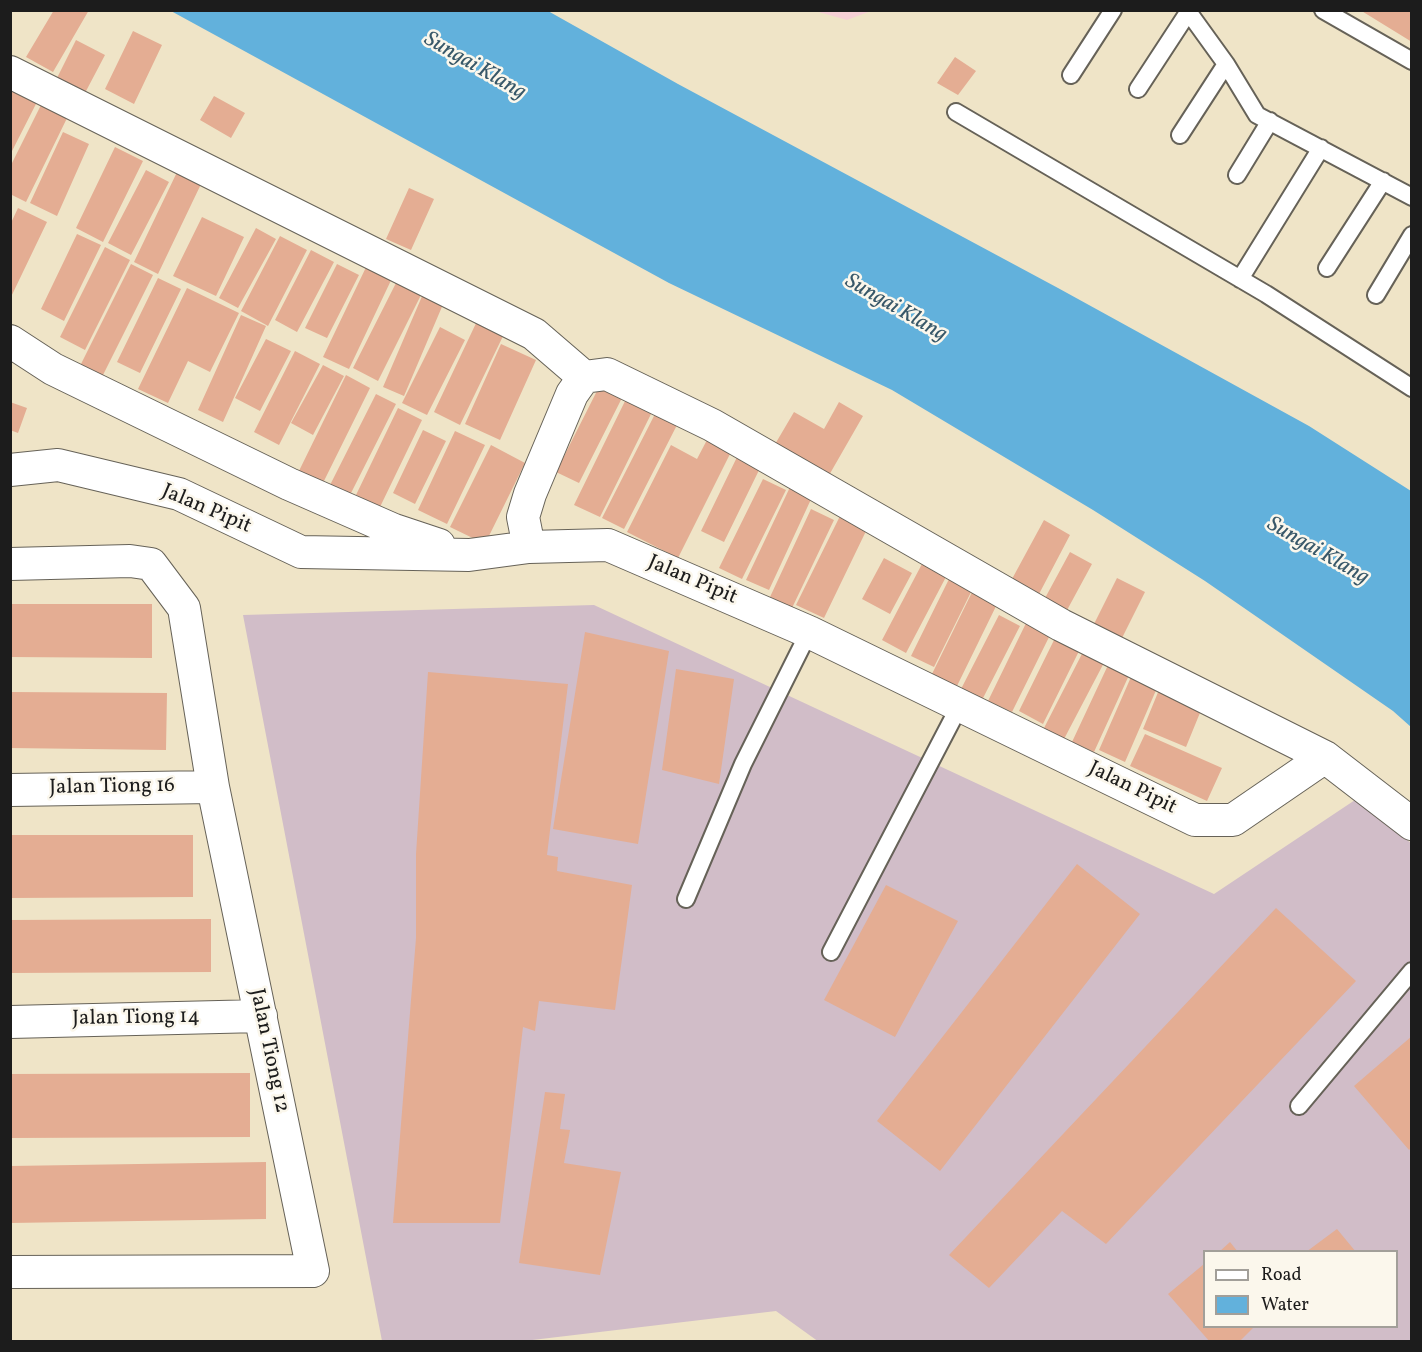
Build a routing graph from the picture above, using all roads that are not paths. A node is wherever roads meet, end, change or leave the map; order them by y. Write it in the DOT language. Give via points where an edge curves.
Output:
graph roads {
  1 [pos="1113,10"];
  2 [pos="1323,10"];
  3 [pos="1188,11"];
  4 [pos="1412,61"];
  5 [pos="1226,64"];
  6 [pos="10,72"];
  7 [pos="1071,75"];
  8 [pos="1138,89"];
  9 [pos="956,112"];
  10 [pos="1270,122"];
  11 [pos="1179,135"];
  12 [pos="1321,148"];
  13 [pos="1237,175"];
  14 [pos="1383,181"];
  15 [pos="1412,197"];
  16 [pos="1412,235"];
  17 [pos="1327,268"];
  18 [pos="1240,279"];
  19 [pos="1376,295"];
  20 [pos="10,341"];
  21 [pos="584,377"];
  22 [pos="1412,388"];
  23 [pos="10,470"];
  24 [pos="529,547"];
  25 [pos="469,555"];
  26 [pos="10,564"];
  27 [pos="809,632"];
  28 [pos="960,705"];
  29 [pos="1326,757"];
  30 [pos="213,787"];
  31 [pos="10,790"];
  32 [pos="1412,824"];
  33 [pos="686,899"];
  34 [pos="831,952"];
  35 [pos="1412,971"];
  36 [pos="261,1016"];
  37 [pos="10,1022"];
  38 [pos="1299,1106"];
  39 [pos="10,1272"];
  1 -- 7 [label="lane"];
  2 -- 4 [label="lane"];
  3 -- 5 [label="lane"];
  3 -- 8 [label="lane"];
  5 -- 10 [label="lane" via="1257,115"];
  5 -- 11 [label="lane"];
  6 -- 21 [label="street" via="534,334"];
  9 -- 18 [label="lane"];
  10 -- 12 [label="lane"];
  10 -- 13 [label="lane"];
  12 -- 14 [label="lane"];
  12 -- 18 [label="lane"];
  14 -- 15 [label="lane"];
  14 -- 17 [label="lane"];
  16 -- 19 [label="lane"];
  18 -- 22 [label="lane"];
  20 -- 25 [label="street" via="53,369 289,484 394,530"];
  21 -- 24 [label="street" via="572,394 530,494 523,517"];
  21 -- 29 [label="street" via="607,374 712,425 1061,625"];
  23 -- 25 [label="street, Jalan Pipit" via="58,465 179,494 302,552"];
  24 -- 25 [label="street, Jalan Pipit"];
  24 -- 27 [label="street, Jalan Pipit" via="608,545"];
  26 -- 30 [label="street, Jalan Tiong 12" via="151,564 184,608"];
  27 -- 28 [label="street, Jalan Pipit"];
  27 -- 33 [label="lane" via="743,764"];
  28 -- 29 [label="street, Jalan Pipit" via="1195,820 1233,820"];
  28 -- 34 [label="lane"];
  29 -- 32 [label="street"];
  30 -- 31 [label="street, Jalan Tiong 16"];
  30 -- 36 [label="street, Jalan Tiong 12"];
  35 -- 38 [label="lane"];
  36 -- 37 [label="street, Jalan Tiong 14"];
  36 -- 39 [label="street, Jalan Tiong 12" via="313,1271"];
}
